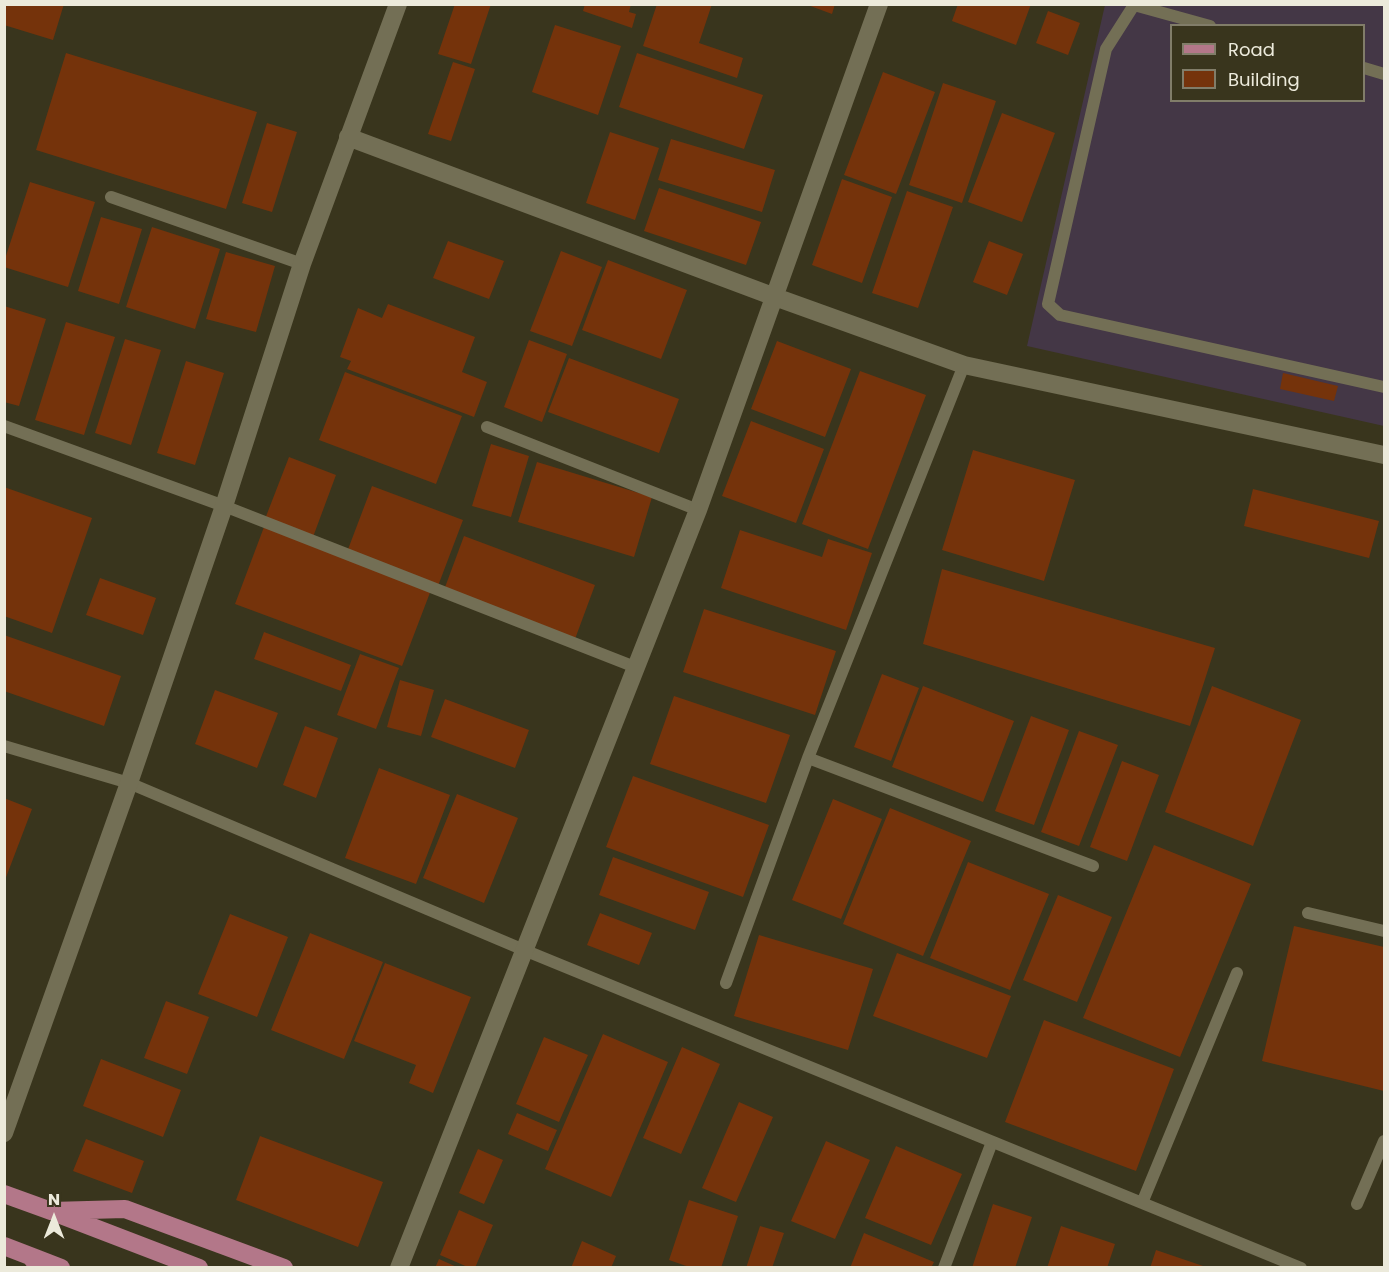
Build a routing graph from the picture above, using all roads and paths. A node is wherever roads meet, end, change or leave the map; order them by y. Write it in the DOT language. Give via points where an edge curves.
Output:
graph roads {
  1 [pos="398,4"];
  2 [pos="879,4"];
  3 [pos="1203,24"];
  4 [pos="1365,68"];
  5 [pos="1384,74"];
  6 [pos="348,137"];
  7 [pos="111,197"];
  8 [pos="302,264"];
  9 [pos="775,297"];
  10 [pos="964,365"];
  11 [pos="1384,387"];
  12 [pos="4,426"];
  13 [pos="487,427"];
  14 [pos="1384,455"];
  15 [pos="224,506"];
  16 [pos="698,510"];
  17 [pos="635,667"];
  18 [pos="4,746"];
  19 [pos="808,758"];
  20 [pos="129,783"];
  21 [pos="1093,866"];
  22 [pos="1308,912"];
  23 [pos="1384,931"];
  24 [pos="524,950"];
  25 [pos="1238,973"];
  26 [pos="726,983"];
  27 [pos="4,1134"];
  28 [pos="1384,1141"];
  29 [pos="992,1142"];
  30 [pos="4,1194"];
  31 [pos="1142,1203"];
  32 [pos="1357,1204"];
  33 [pos="51,1211"];
  34 [pos="4,1246"];
  35 [pos="35,1262"];
  36 [pos="61,1268"];
  37 [pos="200,1268"];
  38 [pos="284,1268"];
  39 [pos="399,1268"];
  40 [pos="944,1268"];
  41 [pos="1301,1268"];
  1 -- 6 [label="street"];
  2 -- 9 [label="street"];
  3 -- 11 [label="lane" via="1134,4 1106,48 1048,304 1060,315"];
  4 -- 5 [label="lane"];
  6 -- 8 [label="street"];
  6 -- 9 [label="street"];
  7 -- 8 [label="lane"];
  8 -- 15 [label="street"];
  9 -- 10 [label="street"];
  9 -- 16 [label="street"];
  10 -- 14 [label="street"];
  10 -- 19 [label="lane"];
  12 -- 15 [label="lane"];
  13 -- 16 [label="lane"];
  15 -- 17 [label="lane"];
  15 -- 20 [label="street"];
  16 -- 17 [label="street"];
  17 -- 24 [label="street"];
  18 -- 20 [label="lane"];
  19 -- 21 [label="lane"];
  19 -- 26 [label="lane"];
  20 -- 24 [label="lane"];
  20 -- 27 [label="street"];
  22 -- 23 [label="lane"];
  24 -- 29 [label="lane"];
  24 -- 39 [label="street"];
  25 -- 31 [label="lane"];
  28 -- 32 [label="lane"];
  29 -- 31 [label="lane"];
  29 -- 40 [label="lane"];
  30 -- 33 [label="main road"];
  31 -- 41 [label="lane"];
  33 -- 37 [label="main road"];
  33 -- 38 [label="main road" via="125,1209"];
  34 -- 35 [label="main road"];
  35 -- 36 [label="main road"];
}
